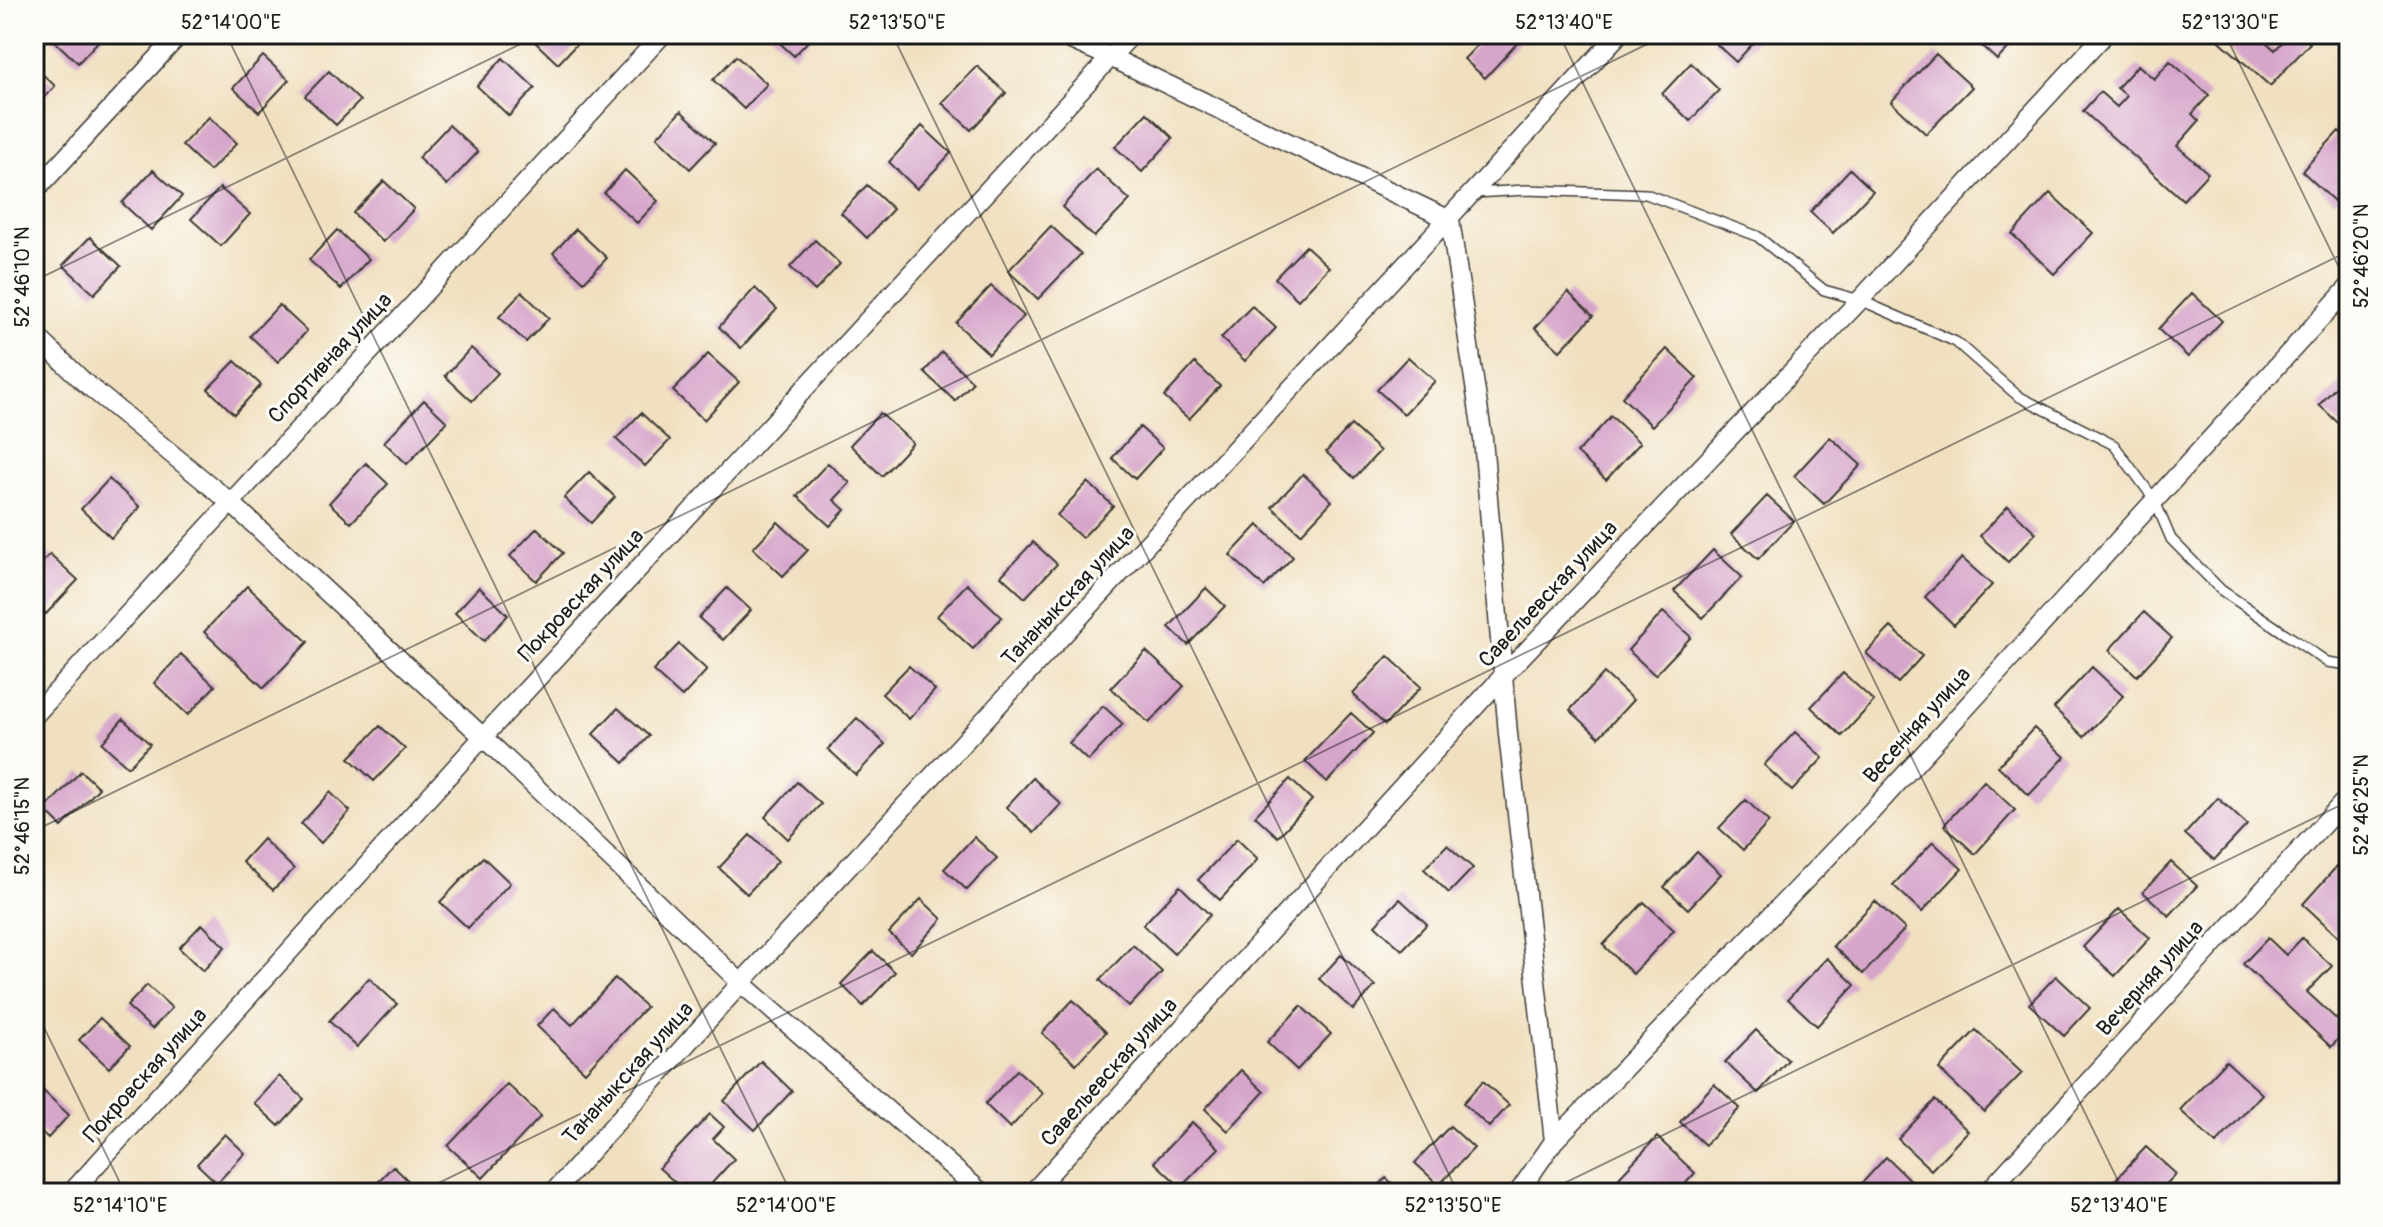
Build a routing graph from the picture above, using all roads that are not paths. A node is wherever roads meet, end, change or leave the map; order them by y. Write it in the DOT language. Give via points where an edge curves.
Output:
graph roads {
  1 [pos="180,34"];
  2 [pos="663,34"];
  3 [pos="1057,34"];
  4 [pos="1132,34"];
  5 [pos="1619,34"];
  6 [pos="2105,34"];
  7 [pos="1110,57"];
  8 [pos="34,192"];
  9 [pos="1475,193"];
  10 [pos="1450,220"];
  11 [pos="2349,287"];
  12 [pos="1860,300"];
  13 [pos="34,334"];
  14 [pos="2154,499"];
  15 [pos="230,502"];
  16 [pos="2349,665"];
  17 [pos="1504,675"];
  18 [pos="34,716"];
  19 [pos="483,737"];
  20 [pos="2349,796"];
  21 [pos="741,983"];
  22 [pos="1554,1141"];
  23 [pos="71,1193"];
  24 [pos="553,1193"];
  25 [pos="982,1193"];
  26 [pos="1032,1193"];
  27 [pos="1518,1193"];
  28 [pos="1987,1193"];
  1 -- 8 [label="street"];
  2 -- 15 [label="street, Спортивная улица"];
  3 -- 7 [label="street"];
  4 -- 7 [label="street, Покровская улица"];
  5 -- 9 [label="street, Тананыкская улица"];
  6 -- 12 [label="street, Савельевская улица"];
  7 -- 10 [label="street"];
  7 -- 19 [label="street, Покровская улица"];
  9 -- 10 [label="street, Тананыкская улица"];
  9 -- 12 [label="lane" via="1646,194 1757,236 1824,290"];
  10 -- 17 [label="street" via="1483,439"];
  10 -- 21 [label="street, Тананыкская улица"];
  11 -- 14 [label="street, Весенняя улица"];
  12 -- 14 [label="lane" via="1956,342 2018,396 2114,445"];
  12 -- 17 [label="street, Савельевская улица"];
  13 -- 15 [label="street"];
  14 -- 16 [label="lane" via="2171,539 2221,590 2327,662"];
  14 -- 22 [label="street, Весенняя улица" via="1870,813"];
  15 -- 18 [label="street, Спортивная улица"];
  15 -- 19 [label="street"];
  17 -- 22 [label="street"];
  17 -- 26 [label="street, Савельевская улица"];
  19 -- 21 [label="street"];
  19 -- 23 [label="street, Покровская улица"];
  20 -- 28 [label="street, Вечерняя улица"];
  21 -- 24 [label="street, Тананыкская улица"];
  21 -- 25 [label="street"];
  22 -- 27 [label="street, Весенняя улица"];
}
